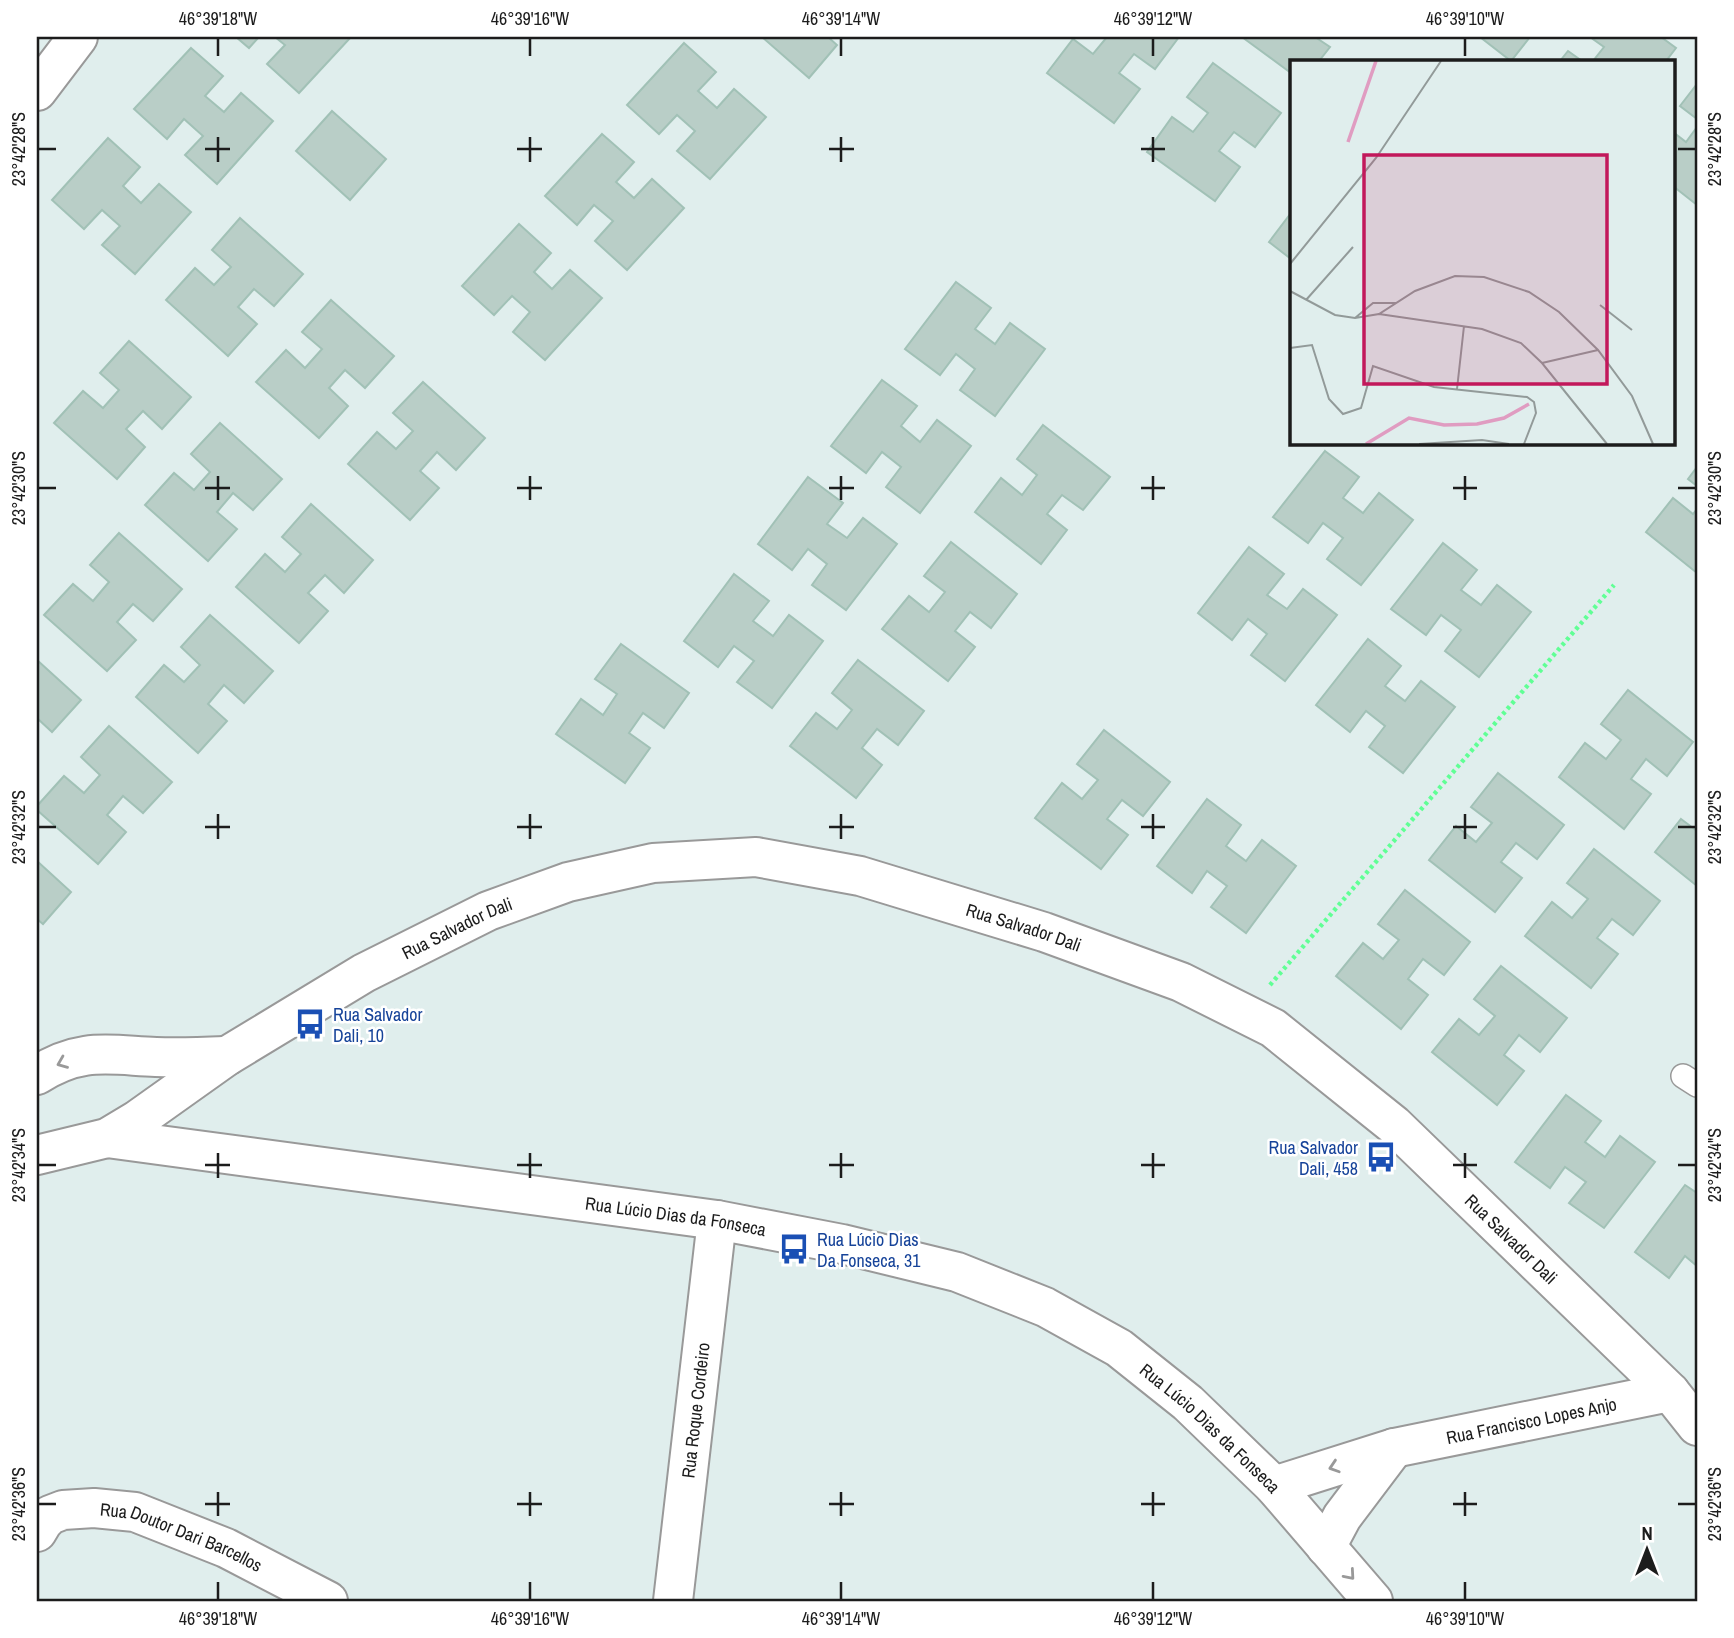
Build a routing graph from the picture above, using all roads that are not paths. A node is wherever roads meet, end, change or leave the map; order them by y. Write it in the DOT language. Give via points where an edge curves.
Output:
graph roads {
  1 [pos="78,37"];
  2 [pos="37,91"];
  3 [pos="116,1054"];
  4 [pos="227,1056"];
  5 [pos="37,1075"];
  6 [pos="122,1129"];
  7 [pos="42,1150"];
  8 [pos="717,1220"];
  9 [pos="1670,1392"];
  10 [pos="1697,1426"];
  11 [pos="1394,1448"];
  12 [pos="1274,1486"];
  13 [pos="37,1532"];
  14 [pos="1326,1547"];
  15 [pos="328,1601"];
  16 [pos="673,1601"];
  17 [pos="1373,1601"];
  1 -- 2 [label="street"];
  3 -- 4 [label="street, Rua Salvador Dali"];
  3 -- 5 [label="street, Rua Salvador Dali, one-way" via="66,1060"];
  3 -- 6 [label="street" via="131,1077 138,1105"];
  4 -- 6 [label="street, Rua Salvador Dali"];
  4 -- 9 [label="street, Rua Salvador Dali" via="364,973 488,911 568,882 653,863 756,857 860,876 1044,932 1181,982 1273,1028 1394,1125"];
  6 -- 7 [label="street, Rua Salvador Dali"];
  6 -- 8 [label="street, Rua Lúcio Dias da Fonseca"];
  8 -- 12 [label="street, Rua Lúcio Dias da Fonseca" via="957,1272 1045,1307 1119,1348 1188,1403"];
  8 -- 16 [label="street, Rua Roque Cordeiro"];
  9 -- 10 [label="street, Rua Salvador Dali"];
  9 -- 11 [label="street, Rua Francisco Lopes Anjo"];
  11 -- 12 [label="street, Rua Francisco Lopes Anjo, one-way"];
  11 -- 14 [label="street" via="1342,1517"];
  12 -- 14 [label="street, Rua Lúcio Dias da Fonseca"];
  13 -- 15 [label="street, Rua Doutor Dari Barcellos" via="50,1515 63,1510 135,1512 226,1548"];
  14 -- 17 [label="street, Rua Lúcio Dias da Fonseca, one-way"];
}
